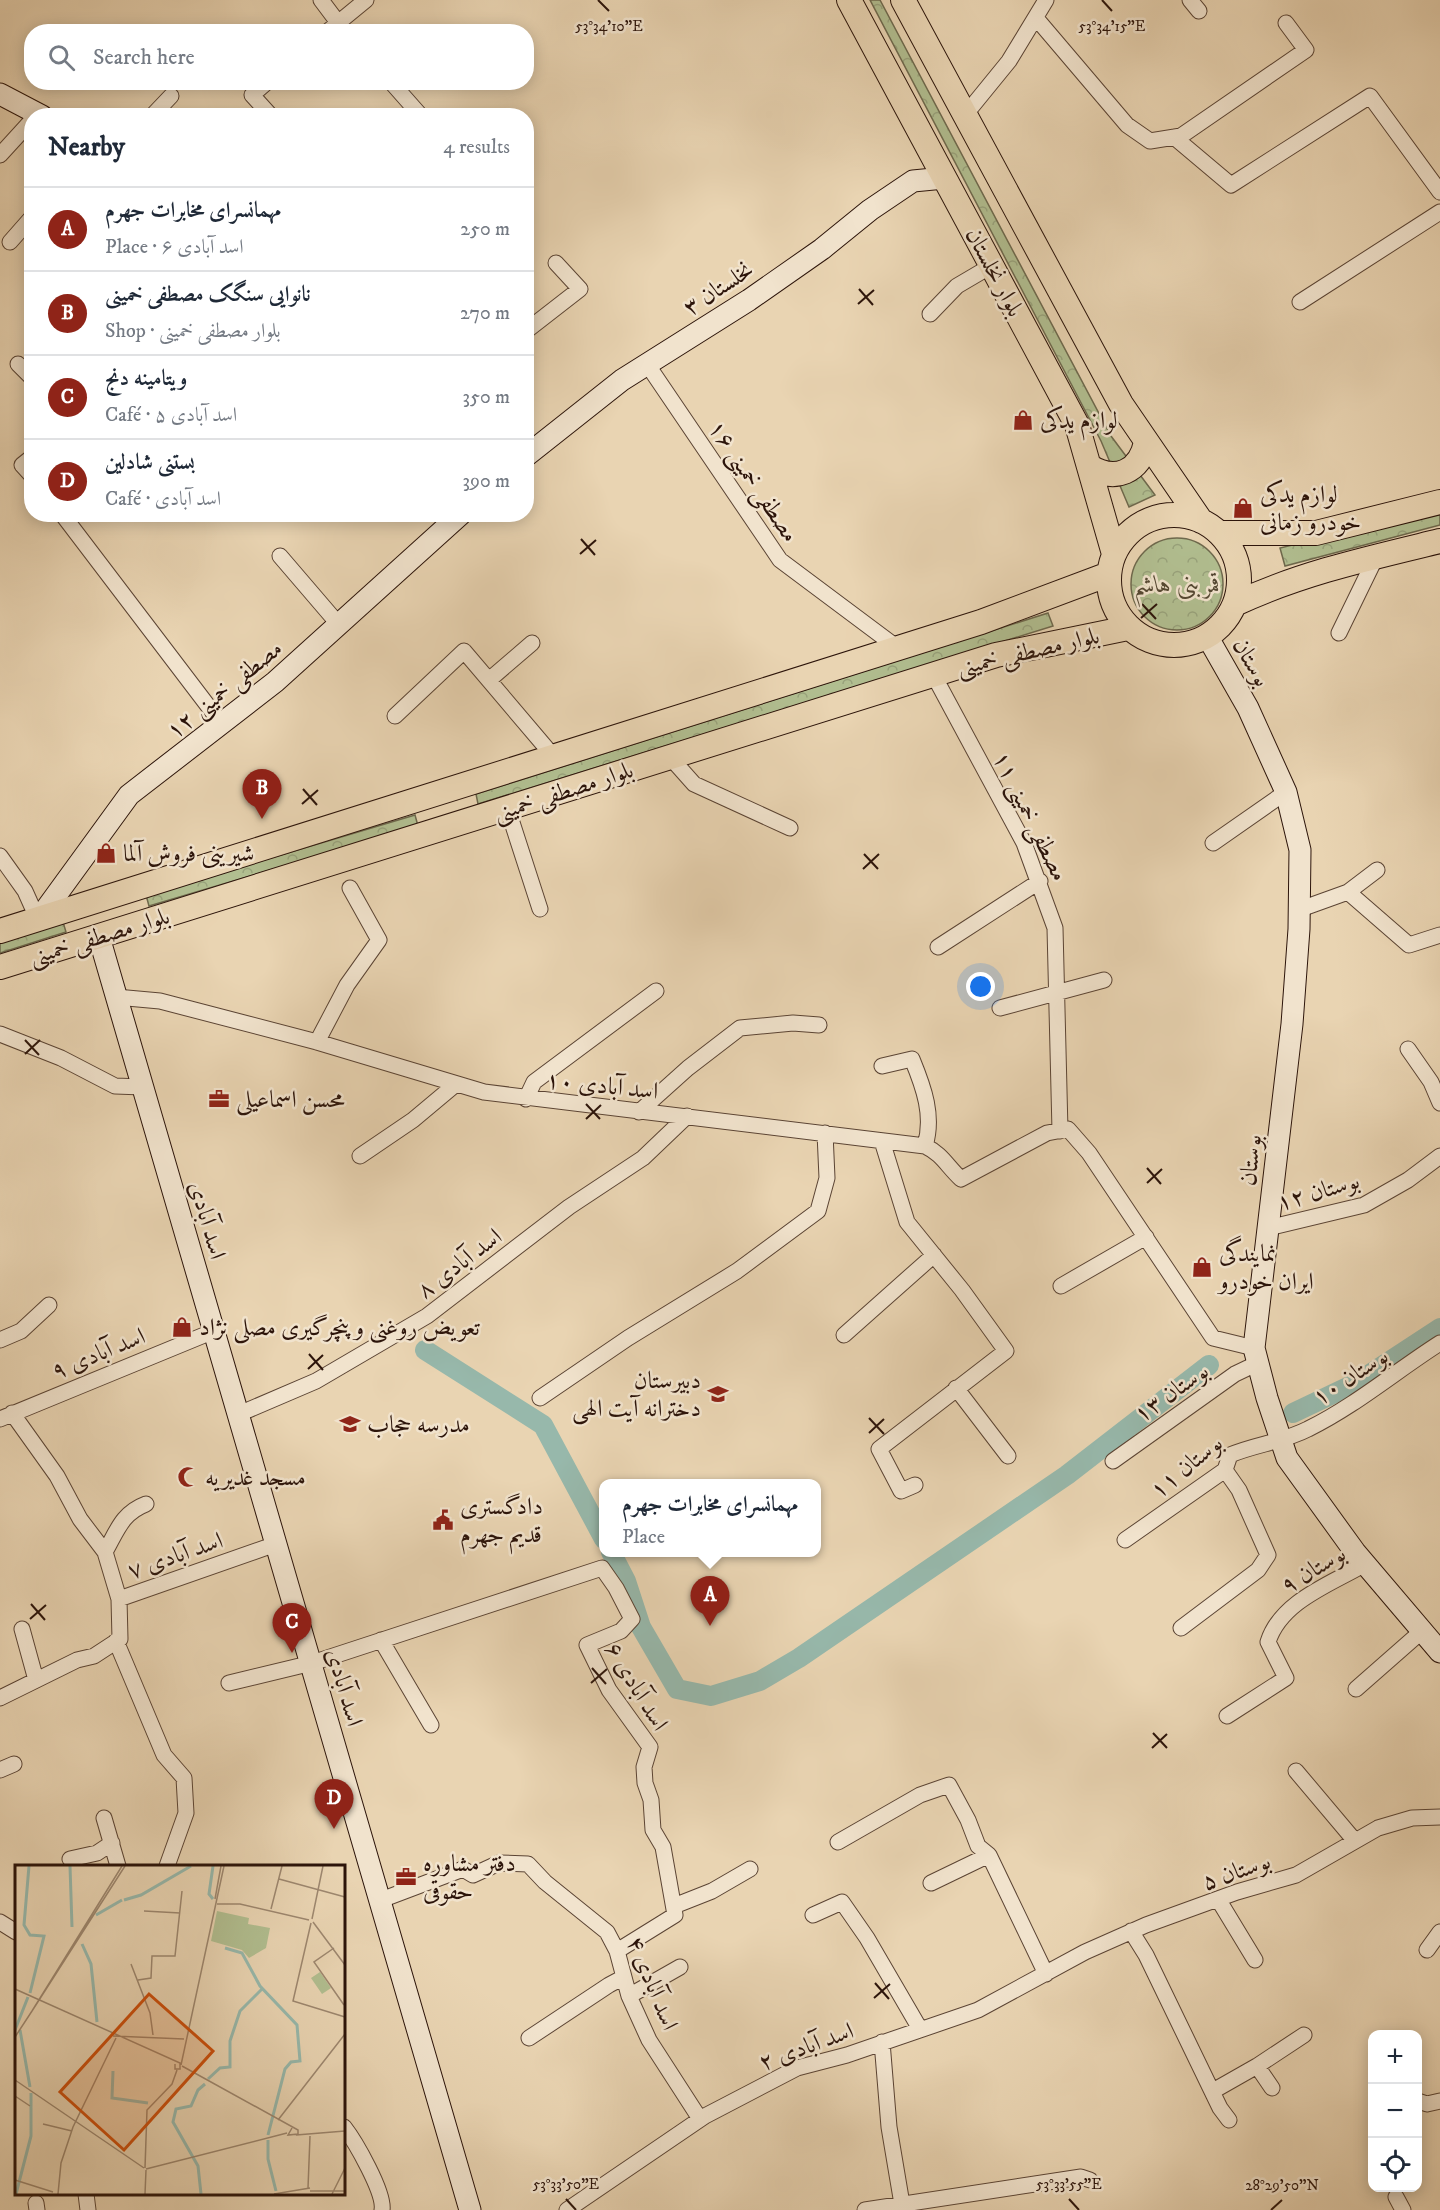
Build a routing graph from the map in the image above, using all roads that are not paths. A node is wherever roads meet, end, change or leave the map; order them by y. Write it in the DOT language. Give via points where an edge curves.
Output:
graph roads {
  1 [pos="321,0"];
  2 [pos="366,0"];
  3 [pos="849,0"];
  4 [pos="903,0"];
  5 [pos="1046,0"];
  6 [pos="1035,18"];
  7 [pos="1286,23"];
  8 [pos="333,24"];
  9 [pos="341,24"];
  10 [pos="257,90"];
  11 [pos="398,90"];
  12 [pos="0,94"];
  13 [pos="171,96"];
  14 [pos="24,108"];
  15 [pos="160,108"];
  16 [pos="264,108"];
  17 [pos="414,108"];
  18 [pos="965,115"];
  19 [pos="24,130"];
  20 [pos="1174,137"];
  21 [pos="0,155"];
  22 [pos="944,178"];
  23 [pos="1440,192"];
  24 [pos="1440,212"];
  25 [pos="24,226"];
  26 [pos="10,242"];
  27 [pos="556,263"];
  28 [pos="991,266"];
  29 [pos="1300,303"];
  30 [pos="930,314"];
  31 [pos="534,325"];
  32 [pos="18,364"];
  33 [pos="647,364"];
  34 [pos="24,370"];
  35 [pos="1146,442"];
  36 [pos="534,450"];
  37 [pos="1089,466"];
  38 [pos="1440,502"];
  39 [pos="68,522"];
  40 [pos="452,522"];
  41 [pos="1210,527"];
  42 [pos="1440,541"];
  43 [pos="280,556"];
  44 [pos="1376,557"];
  45 [pos="1111,564"];
  46 [pos="1235,604"];
  47 [pos="340,626"];
  48 [pos="1128,628"];
  49 [pos="1339,633"];
  50 [pos="1207,636"];
  51 [pos="532,643"];
  52 [pos="899,649"];
  53 [pos="933,674"];
  54 [pos="489,680"];
  55 [pos="395,716"];
  56 [pos="221,723"];
  57 [pos="554,757"];
  58 [pos="669,757"];
  59 [pos="448,791"];
  60 [pos="1286,792"];
  61 [pos="508,810"];
  62 [pos="458,824"];
  63 [pos="790,828"];
  64 [pos="1213,843"];
  65 [pos="0,856"];
  66 [pos="1377,870"];
  67 [pos="1040,881"];
  68 [pos="350,888"];
  69 [pos="1348,892"];
  70 [pos="90,904"];
  71 [pos="540,909"];
  72 [pos="1298,910"];
  73 [pos="38,920"];
  74 [pos="0,932"];
  75 [pos="1440,935"];
  76 [pos="99,937"];
  77 [pos="938,947"];
  78 [pos="0,967"];
  79 [pos="1104,980"];
  80 [pos="656,991"];
  81 [pos="1056,994"];
  82 [pos="116,997"];
  83 [pos="1000,1008"];
  84 [pos="819,1024"];
  85 [pos="0,1034"];
  86 [pos="317,1041"];
  87 [pos="1408,1049"];
  88 [pos="882,1066"];
  89 [pos="456,1084"];
  90 [pos="142,1087"];
  91 [pos="526,1099"];
  92 [pos="1440,1103"];
  93 [pos="639,1112"];
  94 [pos="687,1116"];
  95 [pos="1064,1130"];
  96 [pos="825,1134"];
  97 [pos="882,1141"];
  98 [pos="925,1146"];
  99 [pos="1440,1155"];
  100 [pos="360,1156"];
  101 [pos="1268,1228"];
  102 [pos="1146,1237"];
  103 [pos="934,1255"];
  104 [pos="1061,1286"];
  105 [pos="49,1305"];
  106 [pos="214,1331"];
  107 [pos="844,1335"];
  108 [pos="0,1340"];
  109 [pos="1440,1343"];
  110 [pos="1256,1356"];
  111 [pos="956,1388"];
  112 [pos="540,1398"];
  113 [pos="239,1414"];
  114 [pos="6,1416"];
  115 [pos="1281,1441"];
  116 [pos="1008,1456"];
  117 [pos="1113,1461"];
  118 [pos="1225,1470"];
  119 [pos="915,1485"];
  120 [pos="146,1504"];
  121 [pos="1125,1540"];
  122 [pos="276,1544"];
  123 [pos="105,1552"];
  124 [pos="1365,1564"];
  125 [pos="119,1599"];
  126 [pos="1181,1628"];
  127 [pos="22,1629"];
  128 [pos="1422,1631"];
  129 [pos="381,1640"];
  130 [pos="117,1641"];
  131 [pos="1439,1650"];
  132 [pos="312,1663"];
  133 [pos="36,1680"];
  134 [pos="229,1683"];
  135 [pos="1356,1689"];
  136 [pos="0,1698"];
  137 [pos="1227,1716"];
  138 [pos="431,1725"];
  139 [pos="14,1764"];
  140 [pos="0,1770"];
  141 [pos="1296,1771"];
  142 [pos="1440,1817"];
  143 [pos="104,1818"];
  144 [pos="1355,1841"];
  145 [pos="838,1842"];
  146 [pos="112,1843"];
  147 [pos="989,1855"];
  148 [pos="70,1859"];
  149 [pos="118,1865"];
  150 [pos="168,1865"];
  151 [pos="750,1869"];
  152 [pos="931,1883"];
  153 [pos="1218,1899"];
  154 [pos="381,1900"];
  155 [pos="674,1906"];
  156 [pos="813,1915"];
  157 [pos="0,1922"];
  158 [pos="15,1931"];
  159 [pos="1131,1931"];
  160 [pos="1440,1932"];
  161 [pos="1427,1950"];
  162 [pos="617,1951"];
  163 [pos="1255,1960"];
  164 [pos="680,1967"];
  165 [pos="1046,1974"];
  166 [pos="624,1977"];
  167 [pos="629,1996"];
  168 [pos="920,2029"];
  169 [pos="1304,2035"];
  170 [pos="529,2038"];
  171 [pos="882,2043"];
  172 [pos="1257,2066"];
  173 [pos="1272,2088"];
  174 [pos="1212,2091"];
  175 [pos="1440,2101"];
  176 [pos="1422,2102"];
  177 [pos="700,2119"];
  178 [pos="1228,2120"];
  179 [pos="345,2128"];
  180 [pos="1090,2180"];
  181 [pos="86,2195"];
  182 [pos="903,2207"];
  183 [pos="88,2210"];
  184 [pos="382,2210"];
  185 [pos="470,2210"];
  186 [pos="567,2210"];
  187 [pos="866,2210"];
  1 -- 8 [label="street"];
  2 -- 9 [label="street"];
  3 -- 22 [label="main road, بلوار نخلستان"];
  4 -- 18 [label="main road, بلوار نخلستان"];
  5 -- 6 [label="street"];
  6 -- 18 [label="street" via="1010,61"];
  6 -- 20 [label="street" via="1127,125 1150,141"];
  7 -- 20 [label="street" via="1306,50 1181,136"];
  10 -- 16 [label="street" via="252,94"];
  11 -- 17 [label="street"];
  12 -- 14 [label="main road"];
  13 -- 15 [label="street"];
  18 -- 35 [label="main road, بلوار نخلستان" via="1121,404"];
  19 -- 21 [label="street"];
  20 -- 23 [label="street" via="1231,186 1370,96"];
  22 -- 28 [label="main road, بلوار نخلستان"];
  22 -- 33 [label="main road, نخلستان ۳" via="913,181 749,300"];
  24 -- 29 [label="street"];
  25 -- 26 [label="street"];
  27 -- 31 [label="street" via="580,289"];
  28 -- 30 [label="street" via="957,286"];
  28 -- 37 [label="main road, بلوار نخلستان" via="1077,425"];
  32 -- 34 [label="street"];
  33 -- 36 [label="main road, نخلستان ۳"];
  33 -- 52 [label="street, مصطفی خمینی ۱۶" via="780,560"];
  35 -- 37 [label="main road" via="1144,455 1125,473 1106,475"];
  35 -- 41 [label="main road, بلوار نخلستان"];
  37 -- 45 [label="main road, بلوار نخلستان"];
  38 -- 41 [label="main road" via="1316,533"];
  39 -- 56 [label="street"];
  40 -- 47 [label="main road, مصطفی خمینی ۱۲"];
  41 -- 45 [label="main road" via="1181,515 1160,516 1125,537"];
  41 -- 46 [label="main road" via="1231,548 1238,566"];
  42 -- 44 [label="main road"];
  43 -- 47 [label="street"];
  44 -- 46 [label="main road" via="1320,570"];
  44 -- 49 [label="street"];
  45 -- 48 [label="main road" via="1113,603"];
  45 -- 52 [label="main road, بلوار مصطفی خمینی" via="981,622"];
  46 -- 50 [label="main road" via="1224,622"];
  47 -- 56 [label="main road, مصطفی خمینی ۱۲"];
  48 -- 50 [label="main road" via="1166,645 1188,644"];
  48 -- 53 [label="main road, بلوار مصطفی خمینی" via="996,655"];
  50 -- 60 [label="main road, بوستان" via="1248,708"];
  51 -- 54 [label="street"];
  52 -- 57 [label="main road, بلوار مصطفی خمینی"];
  53 -- 58 [label="main road, بلوار مصطفی خمینی"];
  53 -- 67 [label="street, مصطفی خمینی ۱۱" via="1024,843"];
  54 -- 55 [label="street" via="464,651"];
  54 -- 57 [label="street"];
  56 -- 73 [label="main road, مصطفی خمینی ۱۲" via="129,795"];
  57 -- 59 [label="main road, بلوار مصطفی خمینی"];
  58 -- 61 [label="main road, بلوار مصطفی خمینی"];
  58 -- 63 [label="street" via="694,784"];
  59 -- 62 [label="main road"];
  59 -- 70 [label="main road, بلوار مصطفی خمینی"];
  60 -- 64 [label="street"];
  60 -- 72 [label="main road, بوستان" via="1300,850"];
  61 -- 62 [label="main road, بلوار مصطفی خمینی"];
  61 -- 71 [label="street"];
  62 -- 76 [label="main road, بلوار مصطفی خمینی"];
  65 -- 73 [label="street" via="25,891"];
  66 -- 69 [label="street"];
  67 -- 77 [label="street"];
  67 -- 81 [label="street, مصطفی خمینی ۱۱" via="1055,928"];
  68 -- 86 [label="street" via="379,940 347,986"];
  69 -- 72 [label="street"];
  69 -- 75 [label="street" via="1409,945"];
  70 -- 73 [label="main road, بلوار مصطفی خمینی"];
  70 -- 76 [label="main road"];
  72 -- 101 [label="main road, بوستان" via="1292,1024"];
  73 -- 74 [label="main road, بلوار مصطفی خمینی"];
  76 -- 78 [label="main road, بلوار مصطفی خمینی"];
  76 -- 82 [label="main road, اسد آبادی"];
  79 -- 81 [label="street"];
  80 -- 91 [label="street" via="534,1082"];
  81 -- 83 [label="street"];
  81 -- 95 [label="street, مصطفی خمینی ۱۱"];
  82 -- 86 [label="street, اسد آبادی ۱۰" via="160,1001"];
  82 -- 90 [label="main road, اسد آبادی"];
  84 -- 93 [label="street" via="757,1024 740,1028"];
  85 -- 90 [label="street" via="61,1058 115,1086"];
  86 -- 89 [label="street, اسد آبادی ۱۰"];
  87 -- 92 [label="street"];
  88 -- 98 [label="street" via="912,1059 924,1088 930,1128"];
  89 -- 91 [label="street, اسد آبادی ۱۰"];
  89 -- 100 [label="street"];
  90 -- 106 [label="main road, اسد آبادی"];
  91 -- 93 [label="street, اسد آبادی ۱۰"];
  93 -- 94 [label="street, اسد آبادی ۱۰"];
  94 -- 96 [label="street, اسد آبادی ۱۰"];
  94 -- 113 [label="street, اسد آبادی ۸" via="643,1158 569,1207 427,1316 316,1381"];
  95 -- 98 [label="street" via="1047,1132 961,1179 939,1153"];
  95 -- 102 [label="street" via="1089,1153"];
  96 -- 97 [label="street, اسد آبادی ۱۰"];
  96 -- 112 [label="street" via="827,1178 818,1211 737,1270"];
  97 -- 98 [label="street, اسد آبادی ۱۰"];
  97 -- 103 [label="street" via="907,1222"];
  99 -- 101 [label="street, ۱۲ بوستان" via="1408,1180 1364,1205"];
  101 -- 110 [label="main road, بوستان"];
  102 -- 104 [label="street"];
  102 -- 110 [label="street" via="1214,1338"];
  103 -- 107 [label="street"];
  103 -- 111 [label="street" via="1006,1351"];
  105 -- 108 [label="street" via="21,1331"];
  106 -- 113 [label="main road, اسد آبادی"];
  106 -- 114 [label="street, اسد آبادی ۹"];
  109 -- 115 [label="street, بوستان ۱۰" via="1339,1412"];
  110 -- 115 [label="main road, بوستان"];
  110 -- 117 [label="street, بوستان ۱۳"];
  111 -- 116 [label="street"];
  111 -- 119 [label="street" via="879,1449 901,1491"];
  113 -- 122 [label="main road, اسد آبادی"];
  114 -- 123 [label="street" via="57,1476 80,1519"];
  115 -- 118 [label="street, بوستان ۱۱" via="1230,1455"];
  115 -- 124 [label="main road, بوستان" via="1287,1458"];
  118 -- 121 [label="street, بوستان ۱۱"];
  118 -- 126 [label="street" via="1239,1490 1268,1556 1258,1570"];
  120 -- 123 [label="street" via="121,1520"];
  122 -- 125 [label="street, اسد آبادی ۷"];
  122 -- 132 [label="main road, اسد آبادی"];
  123 -- 125 [label="street"];
  124 -- 128 [label="main road, بوستان"];
  124 -- 137 [label="street, بوستان ۹" via="1284,1612 1268,1642 1286,1678"];
  125 -- 130 [label="street, اسد آبادی ۷"];
  127 -- 133 [label="street"];
  128 -- 131 [label="main road, بوستان"];
  128 -- 135 [label="street"];
  129 -- 132 [label="street, اسد آبادی ۶"];
  129 -- 138 [label="street"];
  129 -- 155 [label="street, اسد آبادی ۶" via="602,1568 632,1619 621,1631 587,1645 609,1690 650,1747 644,1767 645,1783"];
  130 -- 133 [label="street" via="94,1656"];
  130 -- 150 [label="street" via="164,1755 184,1778 186,1813"];
  132 -- 134 [label="street, اسد آبادی ۶"];
  132 -- 154 [label="main road, اسد آبادی"];
  133 -- 136 [label="street"];
  139 -- 140 [label="street"];
  141 -- 144 [label="street"];
  142 -- 144 [label="street, بوستان ۵" via="1412,1818 1378,1828"];
  143 -- 146 [label="street"];
  144 -- 153 [label="street, بوستان ۵" via="1296,1875"];
  145 -- 147 [label="street" via="920,1796 949,1785 978,1846"];
  146 -- 148 [label="street" via="96,1853"];
  146 -- 149 [label="street"];
  147 -- 152 [label="street"];
  147 -- 165 [label="street"];
  151 -- 155 [label="street" via="712,1891"];
  153 -- 159 [label="street, بوستان ۵"];
  153 -- 163 [label="street"];
  154 -- 162 [label="street, اسد آبادی ۴" via="463,1869 472,1875 499,1863 528,1864 607,1932"];
  154 -- 185 [label="main road, اسد آبادی"];
  155 -- 162 [label="street" via="675,1916"];
  156 -- 168 [label="street" via="842,1902"];
  157 -- 158 [label="street"];
  159 -- 165 [label="street, بوستان ۵"];
  159 -- 174 [label="street"];
  160 -- 161 [label="street"];
  162 -- 166 [label="street, اسد آبادی ۴"];
  164 -- 167 [label="street"];
  165 -- 168 [label="street, اسد آبادی ۲" via="978,2010"];
  166 -- 167 [label="street, اسد آبادی ۴"];
  166 -- 170 [label="street"];
  167 -- 177 [label="street, اسد آبادی ۴" via="649,2040"];
  168 -- 171 [label="street, اسد آبادی ۲"];
  169 -- 172 [label="street"];
  171 -- 177 [label="street, اسد آبادی ۲" via="797,2068"];
  171 -- 182 [label="street"];
  172 -- 173 [label="street"];
  172 -- 174 [label="street"];
  174 -- 178 [label="street"];
  175 -- 176 [label="street"];
  177 -- 186 [label="street, اسد آبادی ۲"];
  179 -- 184 [label="street" via="375,2181"];
  180 -- 182 [label="street" via="1081,2177"];
  181 -- 183 [label="street"];
  182 -- 187 [label="street"];
}
